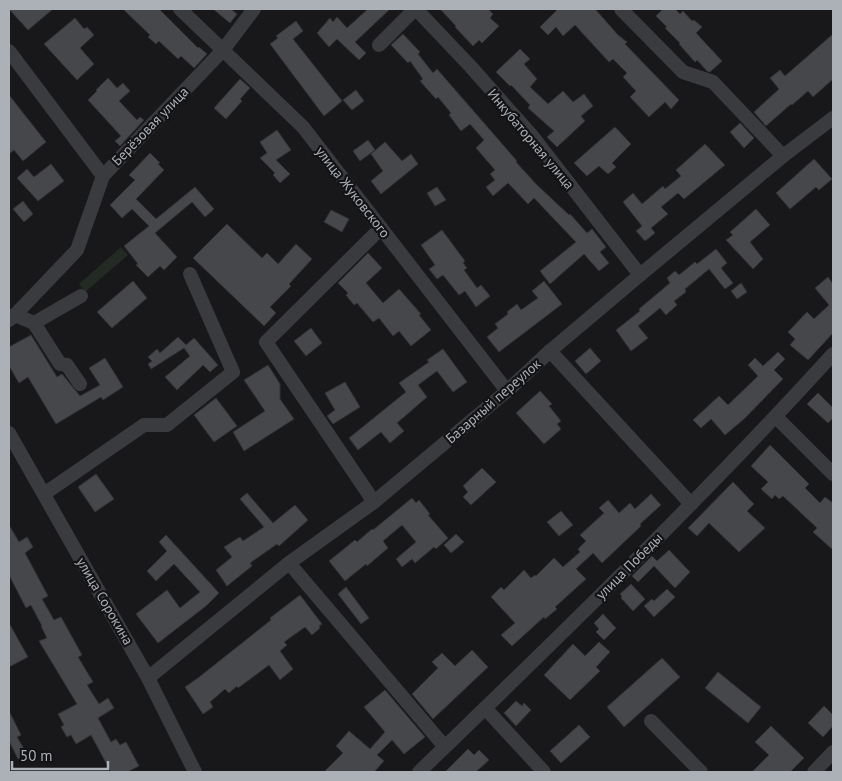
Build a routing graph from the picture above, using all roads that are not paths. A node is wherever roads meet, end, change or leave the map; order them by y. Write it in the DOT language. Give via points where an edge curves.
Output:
graph roads {
  1 [pos="180,9"];
  2 [pos="254,9"];
  3 [pos="416,9"];
  4 [pos="622,9"];
  5 [pos="379,45"];
  6 [pos="223,50"];
  7 [pos="9,51"];
  8 [pos="833,118"];
  9 [pos="783,156"];
  10 [pos="103,176"];
  11 [pos="381,228"];
  12 [pos="190,274"];
  13 [pos="640,275"];
  14 [pos="81,296"];
  15 [pos="11,318"];
  16 [pos="34,323"];
  17 [pos="550,351"];
  18 [pos="833,354"];
  19 [pos="80,384"];
  20 [pos="507,391"];
  21 [pos="776,416"];
  22 [pos="9,433"];
  23 [pos="833,474"];
  24 [pos="44,494"];
  25 [pos="374,502"];
  26 [pos="691,504"];
  27 [pos="289,563"];
  28 [pos="148,678"];
  29 [pos="486,708"];
  30 [pos="651,721"];
  31 [pos="445,747"];
  32 [pos="833,752"];
  33 [pos="195,772"];
  34 [pos="419,772"];
  35 [pos="544,772"];
  36 [pos="700,772"];
  37 [pos="814,772"];
  1 -- 6 [label="street, улица Жуковского"];
  2 -- 6 [label="street, Берёзовая улица"];
  3 -- 5 [label="street"];
  3 -- 13 [label="street, Инкубаторная улица" via="532,137"];
  4 -- 9 [label="street" via="683,72 713,82"];
  6 -- 10 [label="street, Берёзовая улица"];
  6 -- 11 [label="street, улица Жуковского" via="303,127"];
  7 -- 10 [label="street, Берёзовая улица"];
  8 -- 9 [label="street, Базарный переулок"];
  9 -- 13 [label="street, Базарный переулок"];
  10 -- 15 [label="street" via="77,250"];
  11 -- 20 [label="street, улица Жуковского"];
  11 -- 25 [label="street" via="266,342"];
  12 -- 24 [label="street" via="233,372 167,425 144,425"];
  13 -- 17 [label="street, Базарный переулок"];
  14 -- 16 [label="street"];
  15 -- 16 [label="street"];
  16 -- 19 [label="street" via="60,364 67,365"];
  17 -- 20 [label="street, Базарный переулок"];
  17 -- 26 [label="street"];
  18 -- 21 [label="street, улица Победы"];
  20 -- 25 [label="street, Базарный переулок"];
  21 -- 23 [label="street"];
  21 -- 26 [label="street, улица Победы"];
  22 -- 24 [label="street, улица Сорокина"];
  24 -- 28 [label="street, улица Сорокина"];
  25 -- 27 [label="street, Базарный переулок"];
  26 -- 29 [label="street, улица Победы"];
  27 -- 28 [label="street, Базарный переулок"];
  27 -- 31 [label="street"];
  28 -- 33 [label="street, улица Сорокина"];
  29 -- 31 [label="street, улица Победы"];
  29 -- 35 [label="street"];
  30 -- 36 [label="street"];
  31 -- 34 [label="street, улица Победы"];
  32 -- 37 [label="street"];
}
